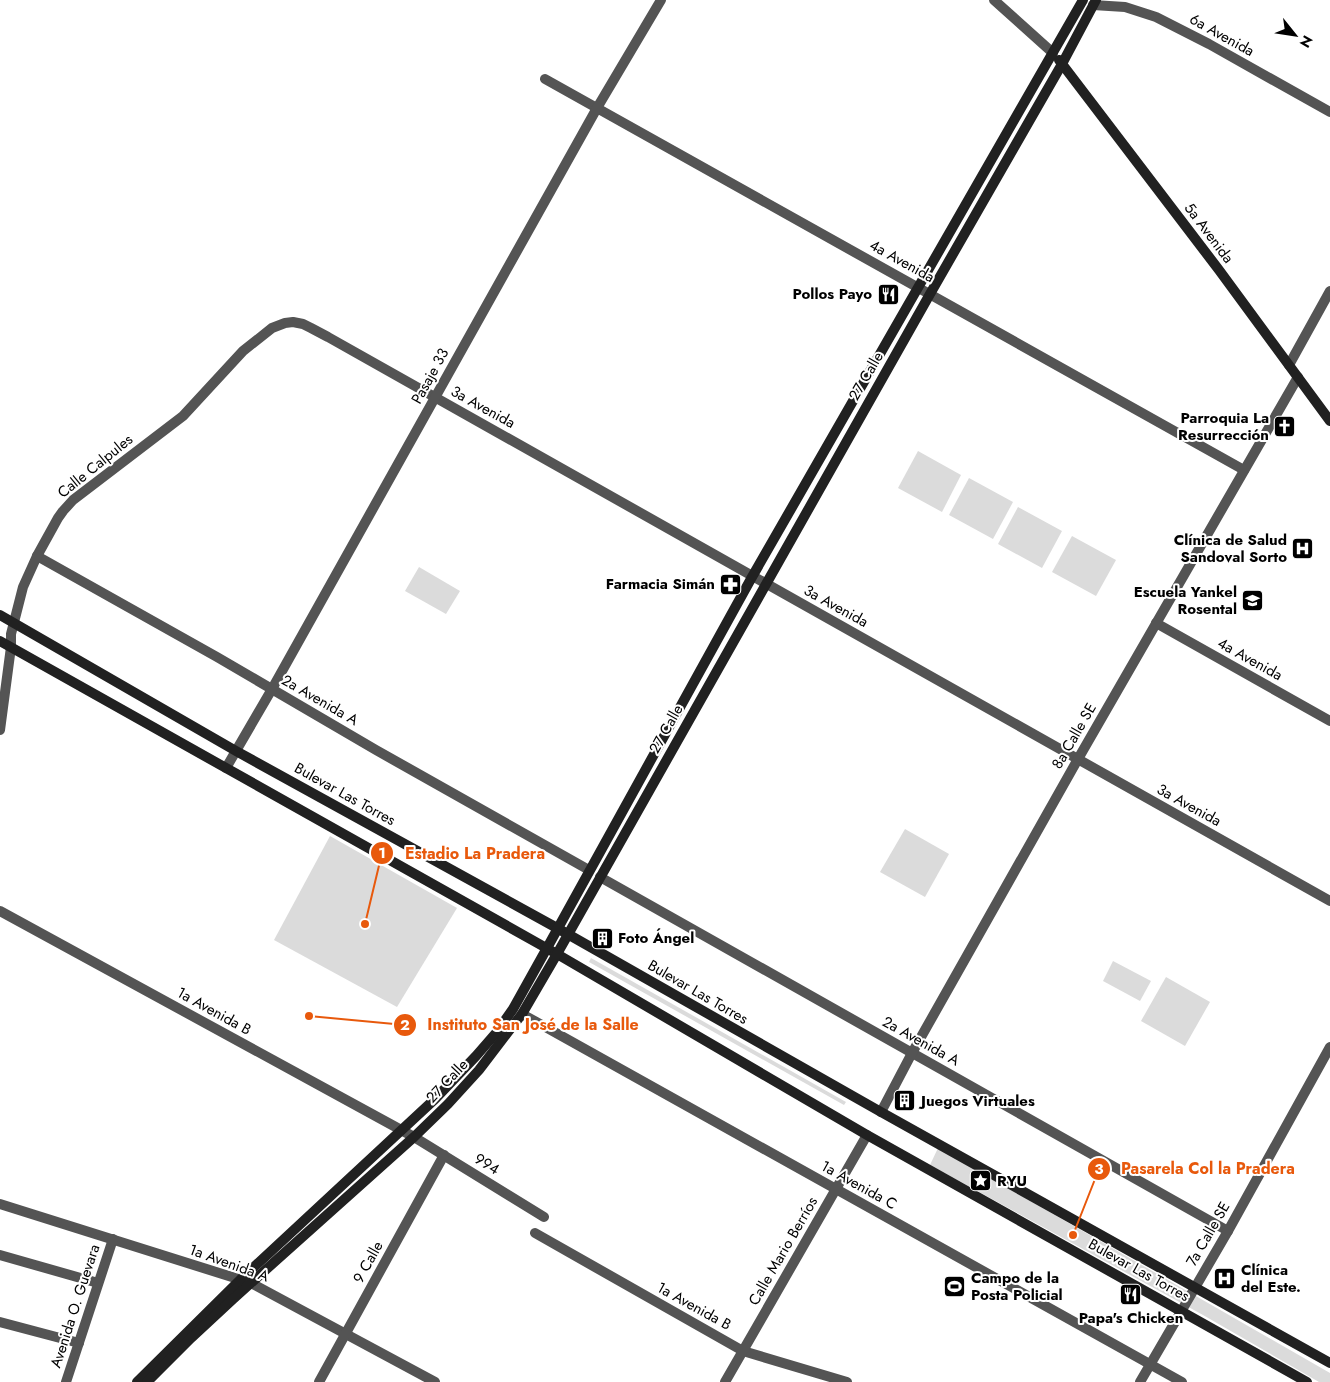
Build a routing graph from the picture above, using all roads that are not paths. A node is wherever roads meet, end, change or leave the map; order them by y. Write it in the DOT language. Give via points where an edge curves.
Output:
graph roads {
  1 [pos="661,0"];
  2 [pos="994,0"];
  3 [pos="1083,0"];
  4 [pos="1095,3"];
  5 [pos="1053,53"];
  6 [pos="1062,64"];
  7 [pos="545,79"];
  8 [pos="597,108"];
  9 [pos="1330,112"];
  10 [pos="918,288"];
  11 [pos="1330,291"];
  12 [pos="930,294"];
  13 [pos="328,337"];
  14 [pos="1289,365"];
  15 [pos="1298,377"];
  16 [pos="435,398"];
  17 [pos="1330,421"];
  18 [pos="1244,470"];
  19 [pos="37,556"];
  20 [pos="752,576"];
  21 [pos="765,584"];
  22 [pos="0,615"];
  23 [pos="13,622"];
  24 [pos="1156,623"];
  25 [pos="0,641"];
  26 [pos="11,647"];
  27 [pos="272,689"];
  28 [pos="1330,721"];
  29 [pos="0,730"];
  30 [pos="236,751"];
  31 [pos="1078,759"];
  32 [pos="226,768"];
  33 [pos="589,870"];
  34 [pos="600,877"];
  35 [pos="1330,901"];
  36 [pos="0,911"];
  37 [pos="557,928"];
  38 [pos="567,934"];
  39 [pos="547,948"];
  40 [pos="557,954"];
  41 [pos="522,1014"];
  42 [pos="1330,1047"];
  43 [pos="912,1053"];
  44 [pos="881,1112"];
  45 [pos="401,1130"];
  46 [pos="867,1135"];
  47 [pos="414,1137"];
  48 [pos="444,1155"];
  49 [pos="836,1189"];
  50 [pos="0,1204"];
  51 [pos="544,1217"];
  52 [pos="1228,1231"];
  53 [pos="535,1233"];
  54 [pos="113,1239"];
  55 [pos="0,1255"];
  56 [pos="240,1280"];
  57 [pos="98,1283"];
  58 [pos="251,1283"];
  59 [pos="1194,1288"];
  60 [pos="1181,1310"];
  61 [pos="0,1322"];
  62 [pos="346,1334"];
  63 [pos="79,1343"];
  64 [pos="743,1351"];
  65 [pos="1330,1363"];
  66 [pos="1150,1364"];
  67 [pos="66,1382"];
  68 [pos="137,1382"];
  69 [pos="147,1382"];
  70 [pos="319,1382"];
  71 [pos="435,1382"];
  72 [pos="726,1382"];
  73 [pos="847,1382"];
  74 [pos="1140,1382"];
  75 [pos="1182,1382"];
  76 [pos="1307,1382"];
  1 -- 8 [label="street, Pasaje 33"];
  2 -- 5 [label="street"];
  3 -- 5 [label="street, 27 Calle"];
  4 -- 6 [label="street, 27 Calle"];
  4 -- 9 [label="street, 6a Avenida" via="1125,7 1156,17"];
  5 -- 6 [label="street, 5a Avenida"];
  5 -- 10 [label="street, 27 Calle"];
  6 -- 12 [label="street, 27 Calle"];
  6 -- 14 [label="street, 5a Avenida"];
  7 -- 8 [label="street, 4a Avenida"];
  8 -- 10 [label="street, 4a Avenida"];
  8 -- 16 [label="street, Pasaje 33"];
  10 -- 12 [label="street, 4a Avenida"];
  10 -- 20 [label="street, 27 Calle"];
  11 -- 14 [label="street"];
  12 -- 18 [label="street, 4a Avenida"];
  12 -- 21 [label="street, 27 Calle"];
  13 -- 16 [label="street, 3a Avenida"];
  13 -- 19 [label="street, Calle Calpules" via="293,322 272,328 243,351 183,416 73,500"];
  14 -- 15 [label="street, 5a Avenida"];
  15 -- 17 [label="street, 5a Avenida"];
  15 -- 18 [label="street, 8a Calle SE"];
  16 -- 20 [label="street, 3a Avenida"];
  16 -- 27 [label="street, Pasaje 33"];
  18 -- 24 [label="street, 8a Calle SE"];
  19 -- 23 [label="street, Calle Calpules" via="23,587"];
  19 -- 27 [label="street, 2a Avenida A"];
  20 -- 21 [label="street, 3a Avenida"];
  20 -- 33 [label="street, 27 Calle"];
  21 -- 31 [label="street, 3a Avenida"];
  21 -- 34 [label="street, 27 Calle"];
  22 -- 23 [label="street, Bulevar Las Torres"];
  23 -- 26 [label="street, Calle Calpules"];
  23 -- 30 [label="street, Bulevar Las Torres"];
  24 -- 28 [label="street, 4a Avenida"];
  24 -- 31 [label="street, 8a Calle SE"];
  25 -- 26 [label="street"];
  26 -- 29 [label="street, Calle Calpules"];
  26 -- 32 [label="street"];
  27 -- 30 [label="street, Pasaje 33"];
  27 -- 33 [label="street, 2a Avenida A"];
  30 -- 32 [label="street, Pasaje 33"];
  30 -- 37 [label="street, Bulevar Las Torres"];
  31 -- 35 [label="street, 3a Avenida"];
  31 -- 43 [label="street, 8a Calle SE"];
  32 -- 39 [label="street"];
  33 -- 37 [label="street, 27 Calle"];
  34 -- 38 [label="street, 27 Calle"];
  34 -- 43 [label="street, 2a Avenida A"];
  36 -- 45 [label="street, 1a Avenida B"];
  37 -- 38 [label="street, Bulevar Las Torres"];
  37 -- 39 [label="street, 27 Calle"];
  38 -- 40 [label="street, 27 Calle"];
  38 -- 44 [label="street, Bulevar Las Torres"];
  39 -- 40 [label="street"];
  39 -- 45 [label="street, 27 Calle" via="496,1033 435,1099"];
  40 -- 41 [label="street, 27 Calle"];
  40 -- 46 [label="street, Bulevar Las Torres"];
  41 -- 47 [label="street, 27 Calle" via="479,1070"];
  41 -- 49 [label="street, 1a Avenida C"];
  42 -- 52 [label="street, 7a Calle SE"];
  43 -- 44 [label="street, 8a Calle SE"];
  43 -- 52 [label="street, 2a Avenida A"];
  44 -- 59 [label="street, Bulevar Las Torres"];
  45 -- 47 [label="street, 1a Avenida B"];
  45 -- 56 [label="street, 27 Calle"];
  46 -- 49 [label="street, Calle Mario Berríos"];
  46 -- 60 [label="street, Bulevar Las Torres"];
  47 -- 48 [label="street, 994"];
  47 -- 58 [label="street, 27 Calle"];
  48 -- 51 [label="street, 994"];
  48 -- 62 [label="street, 9 Calle"];
  49 -- 64 [label="street, Calle Mario Berríos"];
  49 -- 66 [label="street, 1a Avenida C"];
  50 -- 54 [label="street, 1a Avenida A"];
  52 -- 59 [label="street, 7a Calle SE"];
  53 -- 64 [label="street, 1a Avenida B"];
  54 -- 56 [label="street, 1a Avenida A"];
  54 -- 57 [label="street, Avenida O. Guevara"];
  55 -- 57 [label="street"];
  56 -- 58 [label="street, 1a Avenida A"];
  56 -- 68 [label="street, 27 Calle"];
  57 -- 63 [label="street, Avenida O. Guevara"];
  58 -- 62 [label="street, 1a Avenida A"];
  58 -- 69 [label="street, 27 Calle"];
  59 -- 60 [label="street, 7a Calle SE"];
  59 -- 65 [label="street, Bulevar Las Torres"];
  60 -- 66 [label="street, 7a Calle SE"];
  60 -- 76 [label="street, Bulevar Las Torres"];
  61 -- 63 [label="street"];
  62 -- 70 [label="street, 9 Calle"];
  62 -- 71 [label="street, 1a Avenida A"];
  63 -- 67 [label="street, Avenida O. Guevara"];
  64 -- 72 [label="street, Calle Mario Berríos"];
  64 -- 73 [label="street, 1a Avenida B"];
  66 -- 74 [label="street, 7a Calle SE"];
  66 -- 75 [label="street, 1a Avenida C"];
}
